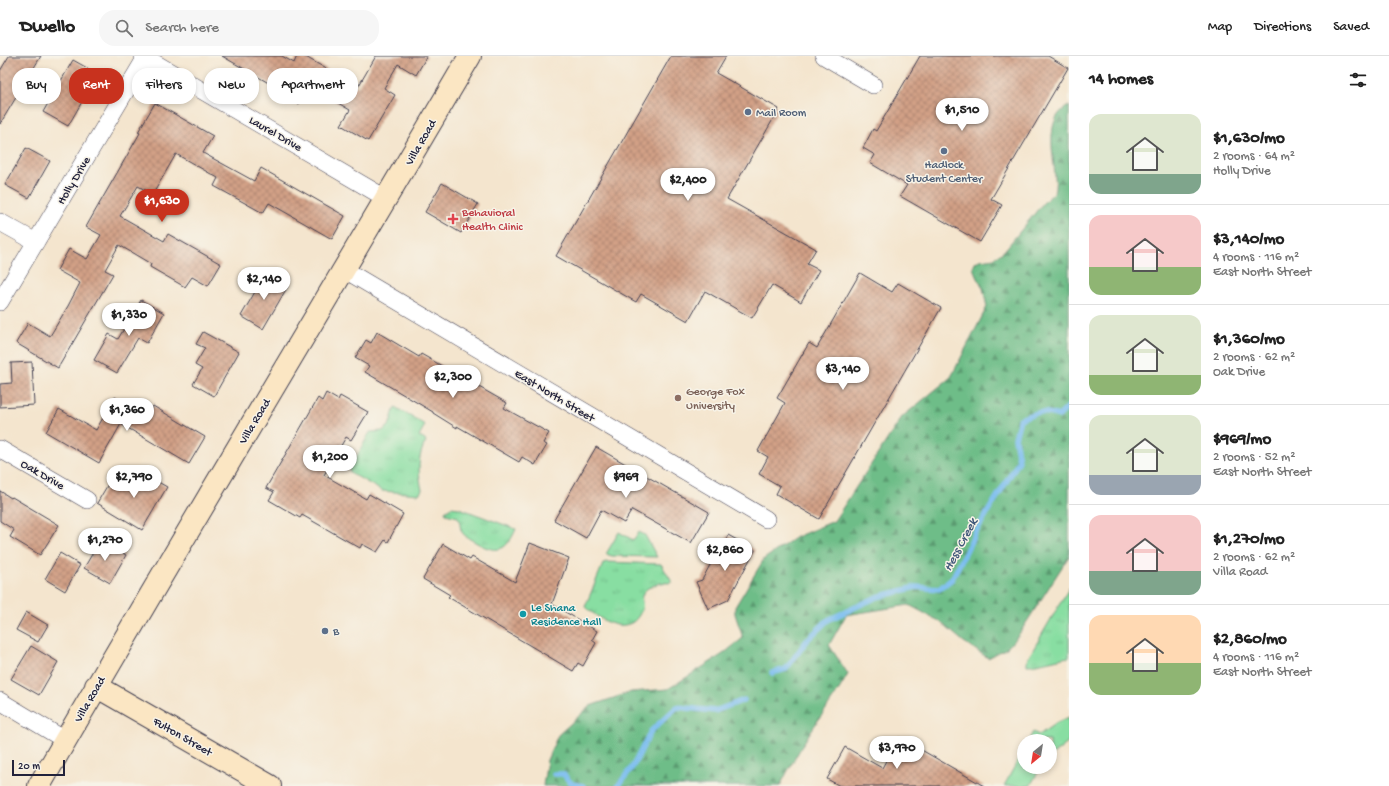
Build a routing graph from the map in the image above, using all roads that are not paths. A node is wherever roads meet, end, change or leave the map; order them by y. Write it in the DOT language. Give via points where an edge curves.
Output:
graph roads {
  1 [pos="470,56"];
  2 [pos="824,56"];
  3 [pos="144,57"];
  4 [pos="874,85"];
  5 [pos="387,199"];
  6 [pos="0,222"];
  7 [pos="36,242"];
  8 [pos="345,270"];
  9 [pos="0,302"];
  10 [pos="0,449"];
  11 [pos="87,500"];
  12 [pos="766,519"];
  13 [pos="96,686"];
  14 [pos="0,702"];
  15 [pos="65,740"];
  16 [pos="39,786"];
  17 [pos="270,786"];
  1 -- 5 [label="main road, Villa Road"];
  2 -- 4 [label="street"];
  3 -- 5 [label="street, Laurel Drive"];
  3 -- 7 [label="street, Holly Drive"];
  5 -- 8 [label="main road, Villa Road"];
  6 -- 7 [label="street"];
  7 -- 9 [label="street, Holly Drive"];
  8 -- 12 [label="street, East North Street"];
  8 -- 13 [label="main road, Villa Road"];
  10 -- 11 [label="street, Oak Drive"];
  13 -- 15 [label="main road, Villa Road"];
  13 -- 17 [label="main road, Fulton Street"];
  14 -- 15 [label="street"];
  15 -- 16 [label="main road, Villa Road"];
}
